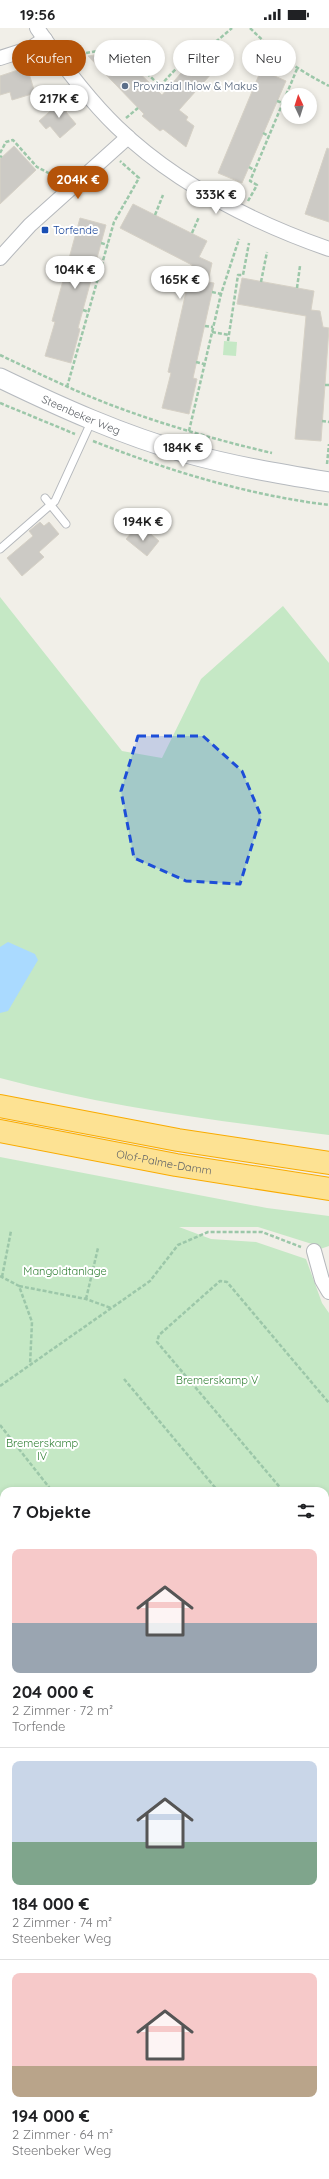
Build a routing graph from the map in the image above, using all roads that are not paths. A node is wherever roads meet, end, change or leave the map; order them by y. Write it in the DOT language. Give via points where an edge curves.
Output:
graph roads {
  1 [pos="41,34"];
  2 [pos="0,58"];
  3 [pos="128,137"];
  4 [pos="329,249"];
  5 [pos="0,258"];
  6 [pos="0,378"];
  7 [pos="92,420"];
  8 [pos="328,470"];
  9 [pos="45,498"];
  10 [pos="50,505"];
  11 [pos="66,524"];
  12 [pos="0,549"];
  13 [pos="0,1106"];
  14 [pos="0,1131"];
  15 [pos="329,1163"];
  16 [pos="329,1189"];
  17 [pos="314,1251"];
  18 [pos="329,1292"];
  1 -- 2 [label="street" via="31,48"];
  1 -- 3 [label="street" via="64,66"];
  3 -- 4 [label="street" via="165,166 241,214"];
  3 -- 5 [label="street" via="30,225"];
  6 -- 7 [label="main road, Steenbeker Weg"];
  7 -- 8 [label="main road, Steenbeker Weg" via="185,453 248,468"];
  7 -- 10 [label="lane" via="55,501"];
  9 -- 10 [label="lane"];
  10 -- 11 [label="lane"];
  10 -- 12 [label="lane"];
  13 -- 15 [label="highway" via="178,1140"];
  14 -- 16 [label="highway, Olof-Palme-Damm" via="176,1165"];
  17 -- 18 [label="street" via="322,1280"];
}
